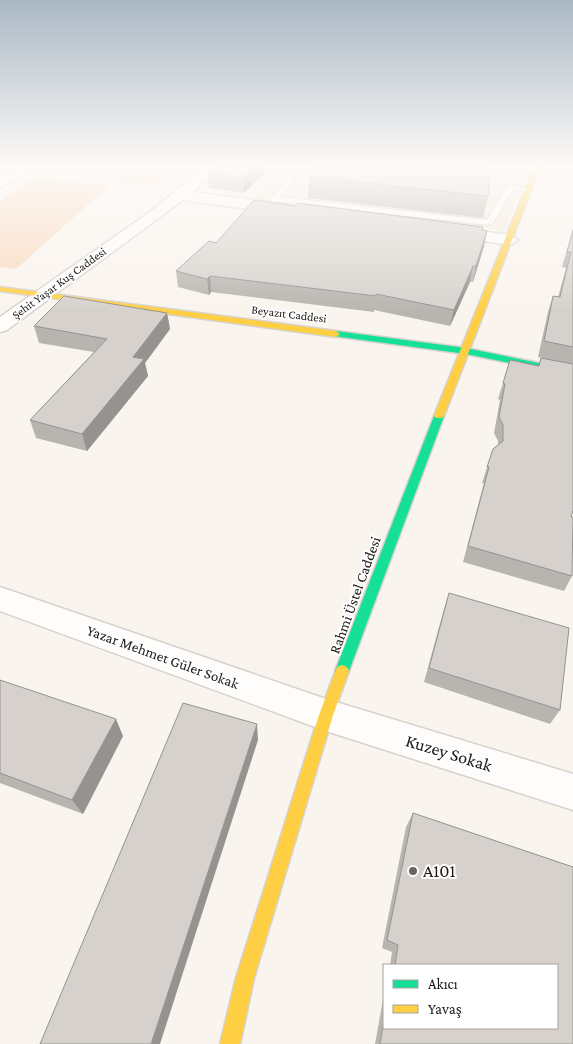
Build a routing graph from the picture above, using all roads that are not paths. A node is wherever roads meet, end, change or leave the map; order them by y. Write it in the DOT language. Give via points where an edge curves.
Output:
graph roads {
  1 [pos="151,216"];
  2 [pos="331,216"];
  3 [pos="424,216"];
  4 [pos="493,216"];
  5 [pos="519,216"];
  6 [pos="510,240"];
  7 [pos="0,289"];
  8 [pos="42,296"];
  9 [pos="0,326"];
  10 [pos="466,351"];
  11 [pos="573,374"];
  12 [pos="0,599"];
  13 [pos="326,715"];
  14 [pos="573,792"];
  15 [pos="230,1044"];
  1 -- 8 [label="street, Şehit Yaşar Kuş Caddesi"];
  2 -- 6 [label="street"];
  3 -- 4 [label="lane" via="489,223"];
  5 -- 6 [label="street, Rahmi Üstel Caddesi"];
  6 -- 10 [label="street, Rahmi Üstel Caddesi"];
  7 -- 8 [label="street, Beyazıt Caddesi"];
  8 -- 9 [label="street, Şehit Yaşar Kuş Caddesi"];
  8 -- 10 [label="street, Beyazıt Caddesi"];
  10 -- 11 [label="street, Beyazıt Caddesi"];
  10 -- 13 [label="street, Rahmi Üstel Caddesi" via="427,444"];
  12 -- 13 [label="street, Yazar Mehmet Güler Sokak"];
  13 -- 14 [label="street, Kuzey Sokak"];
  13 -- 15 [label="street, Rahmi Üstel Caddesi" via="245,978"];
}
